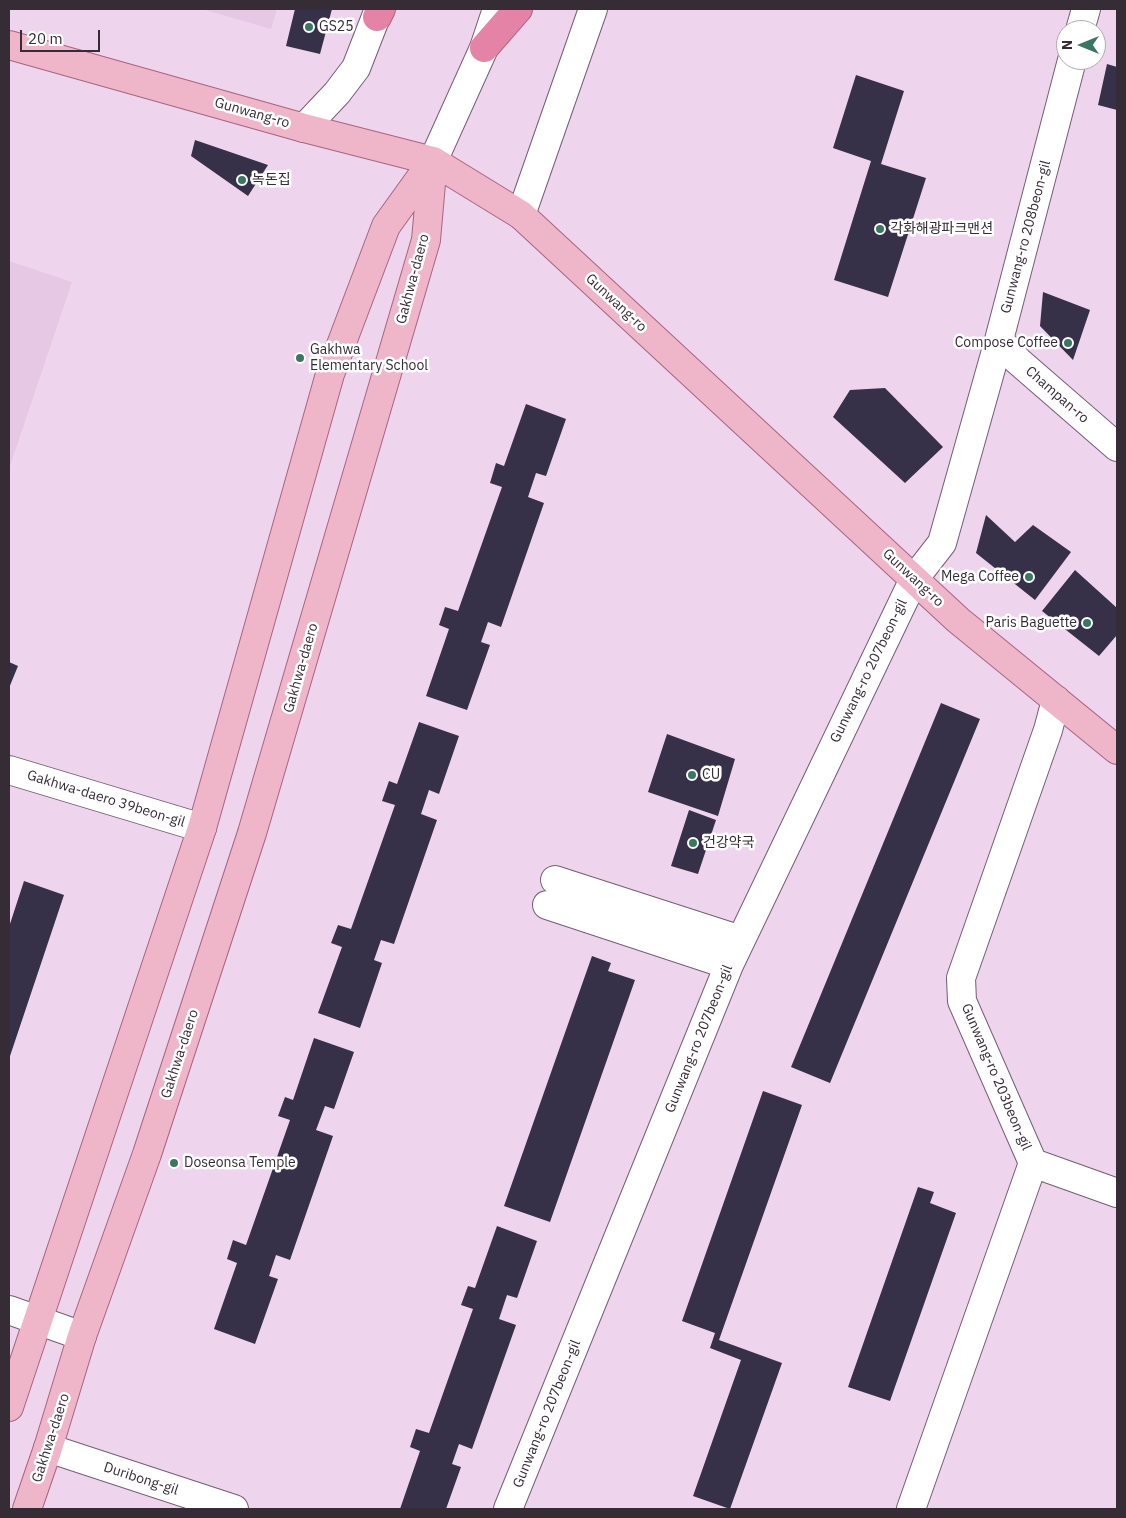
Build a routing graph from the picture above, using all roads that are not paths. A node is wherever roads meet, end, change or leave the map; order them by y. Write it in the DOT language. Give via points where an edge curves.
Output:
graph roads {
  1 [pos="497,9"];
  2 [pos="518,9"];
  3 [pos="594,9"];
  4 [pos="379,11"];
  5 [pos="9,45"];
  6 [pos="484,48"];
  7 [pos="1069,70"];
  8 [pos="304,128"];
  9 [pos="433,161"];
  10 [pos="521,215"];
  11 [pos="999,340"];
  12 [pos="1117,447"];
  13 [pos="914,578"];
  14 [pos="1056,700"];
  15 [pos="1117,750"];
  16 [pos="9,770"];
  17 [pos="202,828"];
  18 [pos="551,892"];
  19 [pos="735,952"];
  20 [pos="1033,1163"];
  21 [pos="1117,1194"];
  22 [pos="9,1310"];
  23 [pos="37,1320"];
  24 [pos="82,1336"];
  25 [pos="9,1407"];
  26 [pos="48,1448"];
  27 [pos="27,1509"];
  28 [pos="234,1509"];
  29 [pos="508,1509"];
  30 [pos="911,1509"];
  1 -- 6 [label="street"];
  2 -- 6 [label="highway"];
  3 -- 10 [label="street"];
  4 -- 8 [label="street" via="356,68"];
  5 -- 8 [label="main road, Gunwang-ro"];
  6 -- 9 [label="street"];
  7 -- 11 [label="street, Gunwang-ro 208beon-gil"];
  8 -- 9 [label="main road, Gunwang-ro"];
  9 -- 10 [label="main road, Gunwang-ro"];
  9 -- 17 [label="main road" via="386,226 330,374"];
  9 -- 24 [label="main road, Gakhwa-daero" via="426,240 255,824 147,1154"];
  10 -- 13 [label="main road, Gunwang-ro"];
  11 -- 12 [label="street, Champan-ro"];
  11 -- 13 [label="street, Gunwang-ro 208beon-gil" via="942,543"];
  13 -- 14 [label="main road, Gunwang-ro" via="958,620"];
  13 -- 19 [label="street, Gunwang-ro 207beon-gil"];
  14 -- 15 [label="main road, Gunwang-ro"];
  14 -- 20 [label="street, Gunwang-ro 203beon-gil" via="961,978 962,1001"];
  16 -- 17 [label="street, Gakhwa-daero 39beon-gil"];
  17 -- 23 [label="main road"];
  18 -- 19 [label="street"];
  19 -- 29 [label="street, Gunwang-ro 207beon-gil"];
  20 -- 21 [label="street"];
  20 -- 30 [label="street, Gunwang-ro 203beon-gil"];
  22 -- 23 [label="street"];
  23 -- 24 [label="street"];
  23 -- 25 [label="main road"];
  24 -- 26 [label="main road, Gakhwa-daero"];
  26 -- 27 [label="main road, Gakhwa-daero"];
  26 -- 28 [label="street, Duribong-gil"];
}
